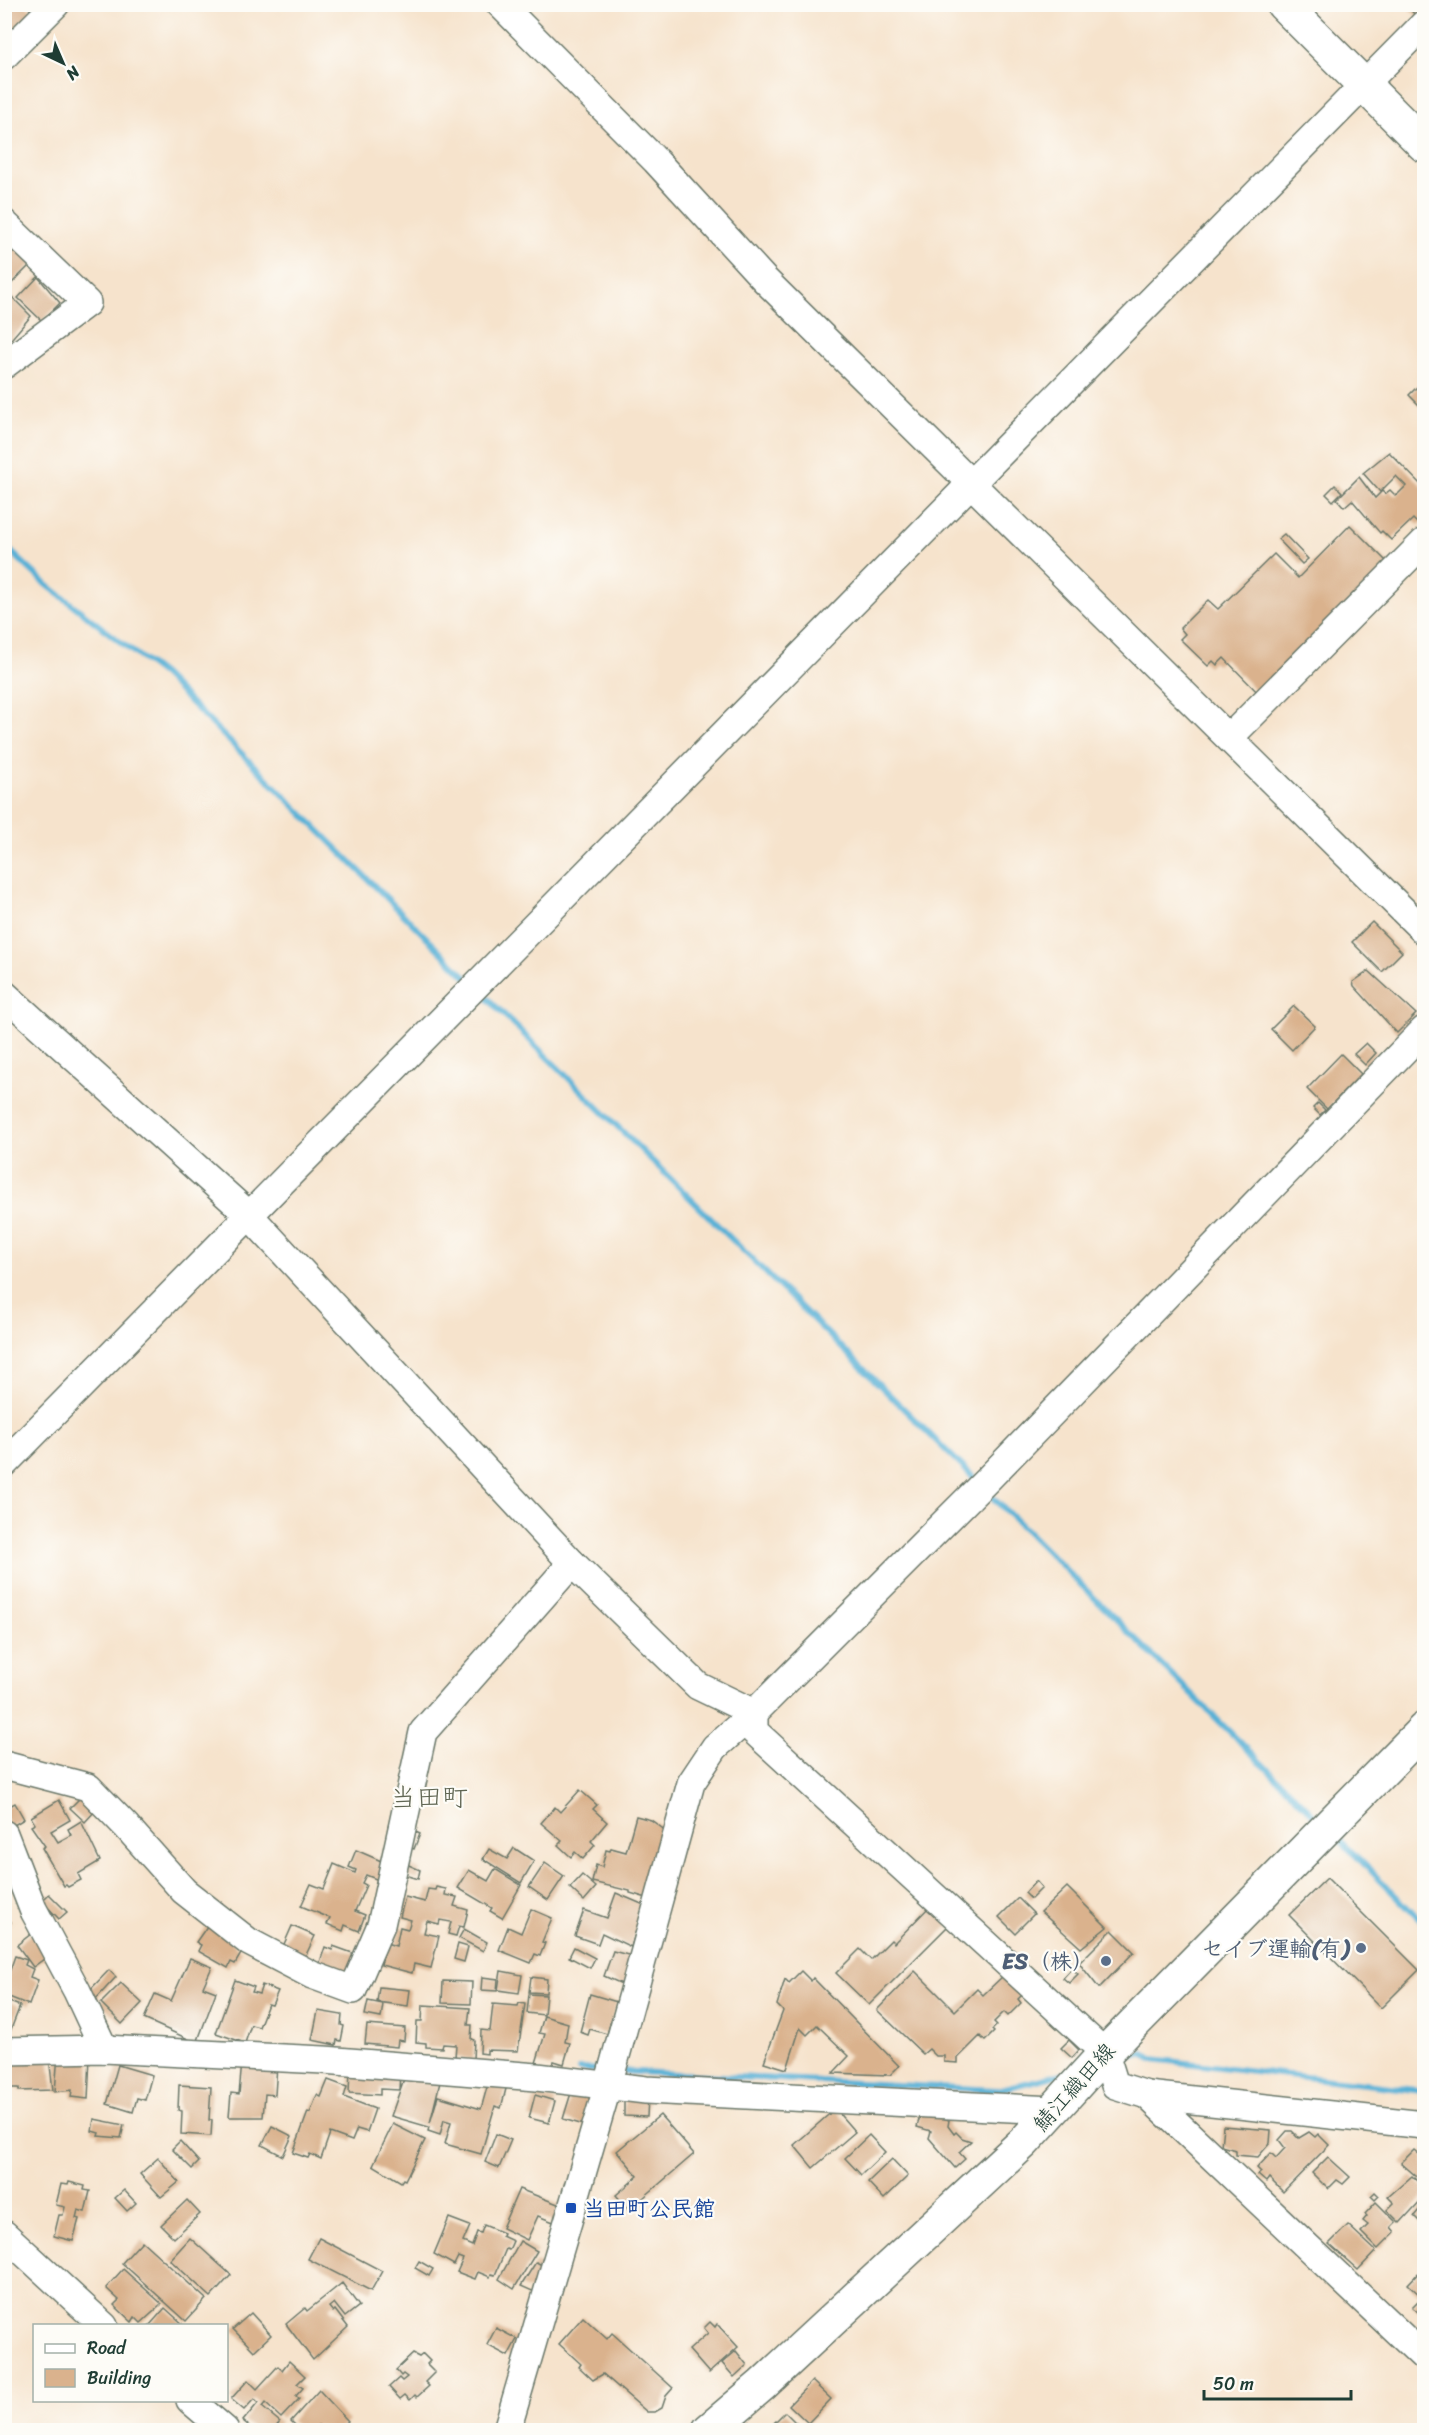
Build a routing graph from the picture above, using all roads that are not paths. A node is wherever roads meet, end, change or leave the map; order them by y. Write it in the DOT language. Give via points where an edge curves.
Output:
graph roads {
  1 [pos="56,4"];
  2 [pos="500,4"];
  3 [pos="1283,4"];
  4 [pos="1425,24"];
  5 [pos="4,56"];
  6 [pos="1365,86"];
  7 [pos="1425,145"];
  8 [pos="4,222"];
  9 [pos="4,365"];
  10 [pos="972,483"];
  11 [pos="1425,542"];
  12 [pos="1230,737"];
  13 [pos="1425,931"];
  14 [pos="4,994"];
  15 [pos="1425,1030"];
  16 [pos="249,1215"];
  17 [pos="4,1464"];
  18 [pos="572,1563"];
  19 [pos="754,1713"];
  20 [pos="1425,1729"];
  21 [pos="4,1765"];
  22 [pos="4,1834"];
  23 [pos="104,2049"];
  24 [pos="4,2051"];
  25 [pos="1104,2053"];
  26 [pos="608,2085"];
  27 [pos="1147,2095"];
  28 [pos="1053,2110"];
  29 [pos="1425,2125"];
  30 [pos="4,2234"];
  31 [pos="103,2324"];
  32 [pos="1425,2356"];
  33 [pos="192,2402"];
  34 [pos="225,2430"];
  35 [pos="507,2430"];
  36 [pos="709,2430"];
  1 -- 5 [label="street"];
  2 -- 10 [label="street" via="656,161 765,280"];
  3 -- 6 [label="main road"];
  4 -- 6 [label="street"];
  6 -- 7 [label="main road"];
  6 -- 10 [label="street"];
  8 -- 9 [label="street" via="87,303"];
  10 -- 12 [label="street"];
  10 -- 16 [label="street"];
  11 -- 12 [label="street"];
  12 -- 13 [label="street"];
  14 -- 16 [label="street"];
  15 -- 19 [label="street"];
  16 -- 17 [label="street"];
  16 -- 18 [label="street"];
  18 -- 19 [label="street" via="698,1686"];
  18 -- 21 [label="street" via="423,1732 381,1925 353,1990 312,1975 249,1942 184,1891 88,1787"];
  19 -- 25 [label="street" via="754,1731"];
  19 -- 26 [label="street" via="715,1747 691,1783"];
  20 -- 25 [label="main road, 鯖江織田線"];
  22 -- 23 [label="street" via="33,1909"];
  23 -- 24 [label="street"];
  23 -- 26 [label="street" via="324,2060"];
  25 -- 27 [label="street" via="1115,2085"];
  25 -- 28 [label="main road, 鯖江織田線"];
  26 -- 28 [label="street"];
  26 -- 35 [label="street"];
  27 -- 29 [label="street"];
  27 -- 32 [label="street"];
  28 -- 36 [label="main road, 鯖江織田線" via="998,2167"];
  30 -- 31 [label="street"];
  33 -- 34 [label="street"];
}
